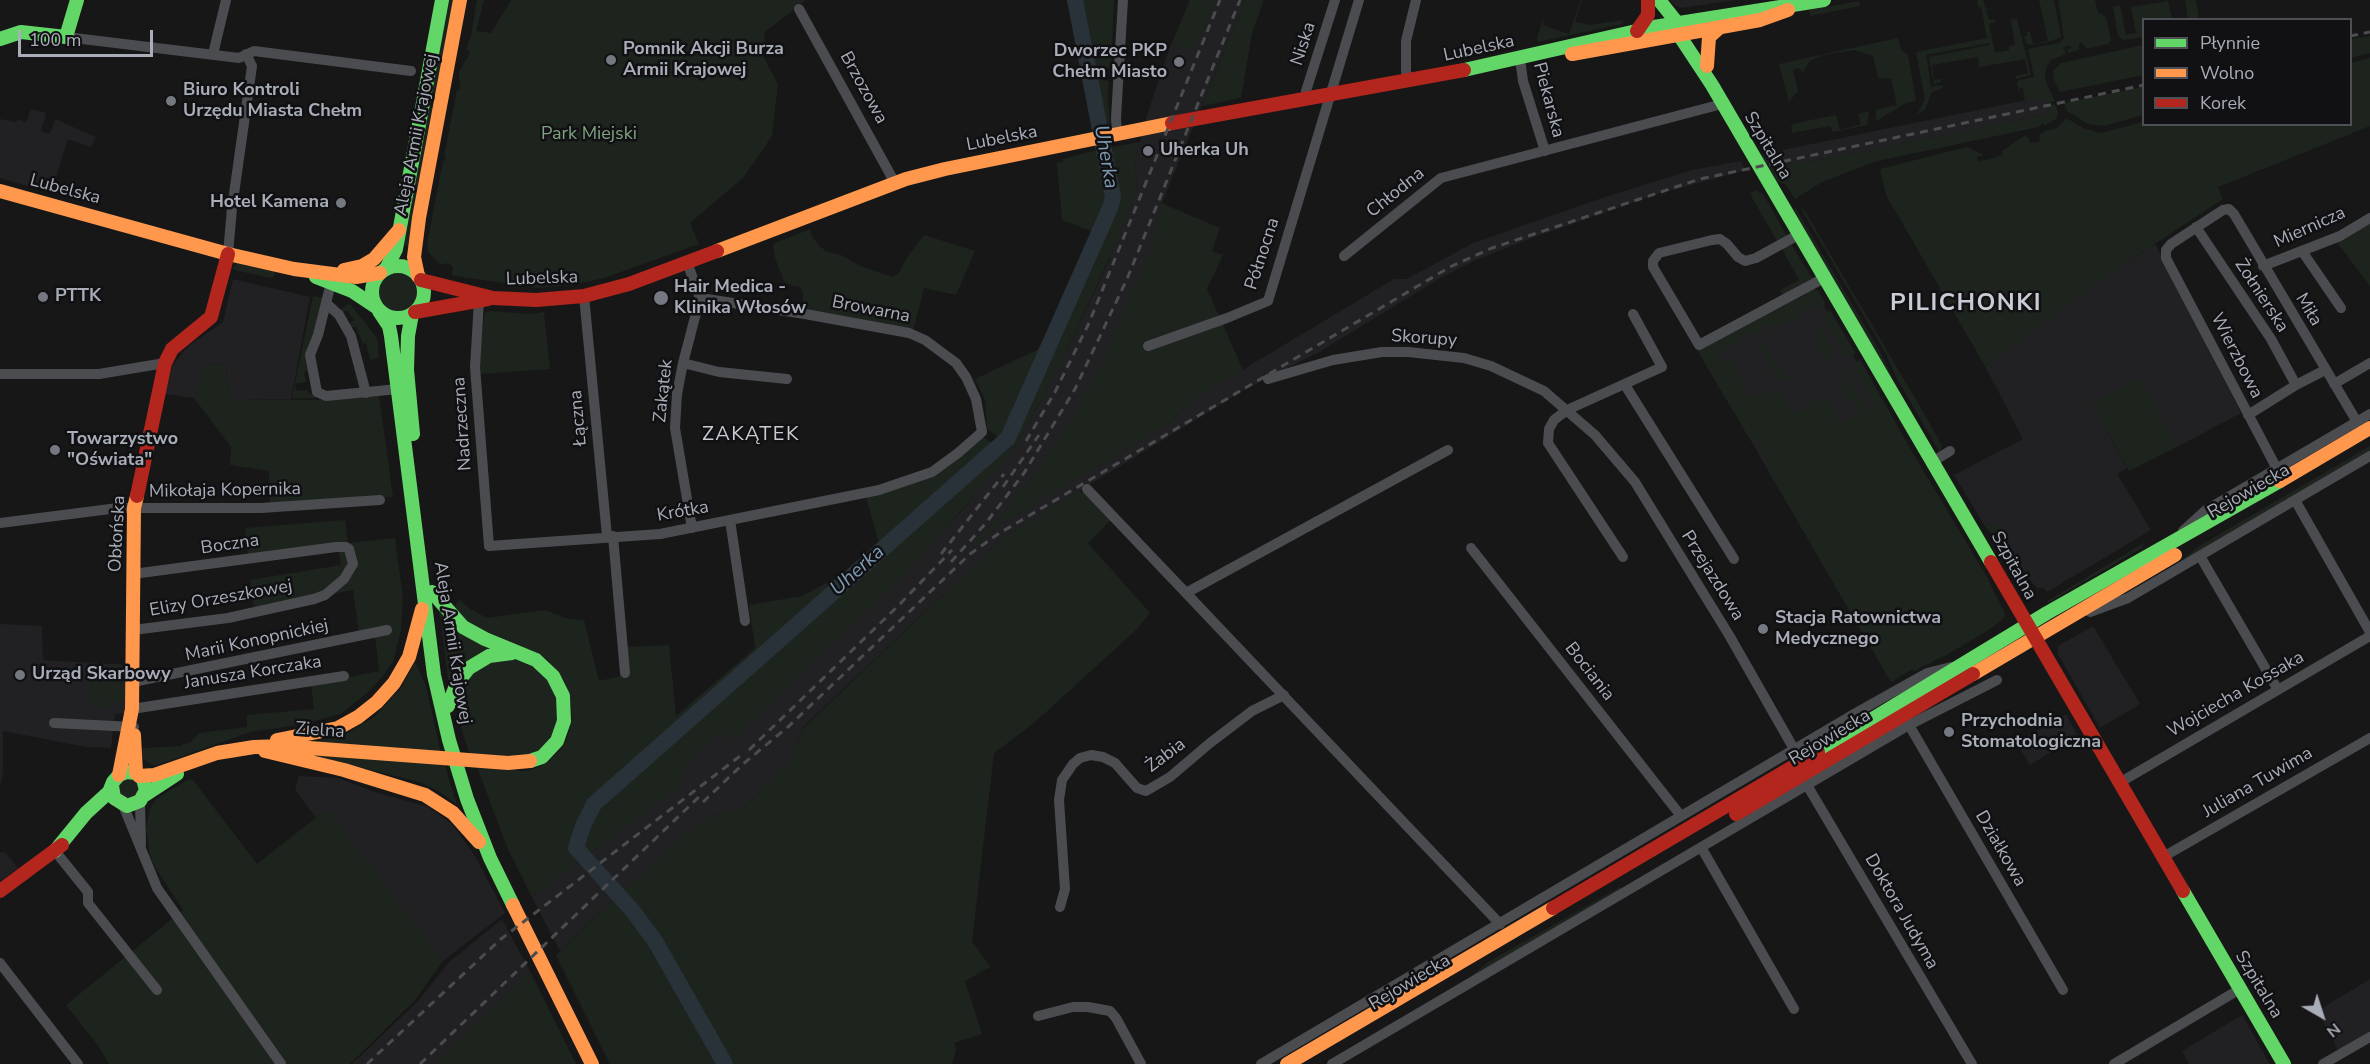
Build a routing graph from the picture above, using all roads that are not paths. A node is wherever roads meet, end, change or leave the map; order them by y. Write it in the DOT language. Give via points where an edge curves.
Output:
graph roads {
  1 [pos="77,0"];
  2 [pos="226,0"];
  3 [pos="442,0"];
  4 [pos="460,0"];
  5 [pos="1123,0"];
  6 [pos="1335,0"];
  7 [pos="1359,0"];
  8 [pos="1416,0"];
  9 [pos="1648,0"];
  10 [pos="1659,0"];
  11 [pos="1824,0"];
  12 [pos="1796,5"];
  13 [pos="799,9"];
  14 [pos="1720,27"];
  15 [pos="1637,31"];
  16 [pos="1681,31"];
  17 [pos="66,37"];
  18 [pos="0,39"];
  19 [pos="250,53"];
  20 [pos="213,54"];
  21 [pos="1526,58"];
  22 [pos="432,61"];
  23 [pos="1707,66"];
  24 [pos="411,71"];
  25 [pos="1408,81"];
  26 [pos="1712,85"];
  27 [pos="426,86"];
  28 [pos="1329,95"];
  29 [pos="1307,99"];
  30 [pos="1718,105"];
  31 [pos="1114,135"];
  32 [pos="1545,151"];
  33 [pos="896,183"];
  34 [pos="0,191"];
  35 [pos="2370,218"];
  36 [pos="2196,227"];
  37 [pos="400,229"];
  38 [pos="1798,235"];
  39 [pos="2302,251"];
  40 [pos="228,254"];
  41 [pos="1344,256"];
  42 [pos="687,262"];
  43 [pos="2263,266"];
  44 [pos="383,271"];
  45 [pos="327,278"];
  46 [pos="420,278"];
  47 [pos="1824,278"];
  48 [pos="584,296"];
  49 [pos="700,298"];
  50 [pos="486,299"];
  51 [pos="326,303"];
  52 [pos="2341,308"];
  53 [pos="378,309"];
  54 [pos="413,313"];
  55 [pos="1633,314"];
  56 [pos="1148,346"];
  57 [pos="165,363"];
  58 [pos="683,363"];
  59 [pos="956,363"];
  60 [pos="2370,363"];
  61 [pos="2325,370"];
  62 [pos="0,375"];
  63 [pos="1268,379"];
  64 [pos="787,380"];
  65 [pos="2334,384"];
  66 [pos="1625,385"];
  67 [pos="2296,385"];
  68 [pos="398,389"];
  69 [pos="366,393"];
  70 [pos="1567,410"];
  71 [pos="2370,414"];
  72 [pos="2248,415"];
  73 [pos="2356,422"];
  74 [pos="2370,428"];
  75 [pos="2370,441"];
  76 [pos="1448,450"];
  77 [pos="1950,451"];
  78 [pos="2370,456"];
  79 [pos="1932,462"];
  80 [pos="2277,469"];
  81 [pos="1087,489"];
  82 [pos="380,500"];
  83 [pos="2295,500"];
  84 [pos="134,508"];
  85 [pos="730,520"];
  86 [pos="0,524"];
  87 [pos="692,528"];
  88 [pos="610,536"];
  89 [pos="2178,540"];
  90 [pos="489,546"];
  91 [pos="330,548"];
  92 [pos="1471,548"];
  93 [pos="2200,556"];
  94 [pos="1623,557"];
  95 [pos="1734,559"];
  96 [pos="133,574"];
  97 [pos="1186,593"];
  98 [pos="428,596"];
  99 [pos="2070,618"];
  100 [pos="745,621"];
  101 [pos="2026,625"];
  102 [pos="133,630"];
  103 [pos="387,630"];
  104 [pos="2370,634"];
  105 [pos="2034,639"];
  106 [pos="514,653"];
  107 [pos="625,673"];
  108 [pos="344,676"];
  109 [pos="1997,680"];
  110 [pos="134,682"];
  111 [pos="2278,690"];
  112 [pos="1284,695"];
  113 [pos="132,709"];
  114 [pos="448,716"];
  115 [pos="54,723"];
  116 [pos="1909,725"];
  117 [pos="131,727"];
  118 [pos="2370,738"];
  119 [pos="255,747"];
  120 [pos="187,764"];
  121 [pos="1801,768"];
  122 [pos="137,774"];
  123 [pos="115,781"];
  124 [pos="2119,783"];
  125 [pos="142,798"];
  126 [pos="120,803"];
  127 [pos="1681,816"];
  128 [pos="1701,847"];
  129 [pos="55,850"];
  130 [pos="141,855"];
  131 [pos="2163,857"];
  132 [pos="490,858"];
  133 [pos="0,891"];
  134 [pos="1060,908"];
  135 [pos="1500,924"];
  136 [pos="0,963"];
  137 [pos="2240,989"];
  138 [pos="157,990"];
  139 [pos="2063,990"];
  140 [pos="1794,1009"];
  141 [pos="1038,1016"];
  142 [pos="2370,1037"];
  143 [pos="78,1064"];
  144 [pos="281,1064"];
  145 [pos="592,1064"];
  146 [pos="602,1064"];
  147 [pos="1141,1064"];
  148 [pos="1261,1064"];
  149 [pos="1287,1064"];
  150 [pos="1307,1064"];
  151 [pos="1332,1064"];
  152 [pos="1972,1064"];
  153 [pos="2114,1064"];
  154 [pos="2284,1064"];
  155 [pos="2323,1064"];
  1 -- 17 [label="main road"];
  2 -- 20 [label="street"];
  3 -- 22 [label="main road, Aleja Armii Krajowej"];
  4 -- 46 [label="main road, Aleja Armii Krajowej" via="420,209 414,257"];
  5 -- 31 [label="street"];
  6 -- 29 [label="street, Niska" via="1306,91"];
  7 -- 28 [label="street"];
  8 -- 25 [label="street" via="1406,41"];
  9 -- 15 [label="main road" via="1647,19"];
  10 -- 16 [label="main road"];
  11 -- 12 [label="main road, Lubelska"];
  12 -- 14 [label="main road, Lubelska" via="1781,14"];
  12 -- 16 [label="main road, Lubelska" via="1764,8"];
  13 -- 33 [label="street, Brzozowa"];
  14 -- 16 [label="main road, Lubelska"];
  14 -- 23 [label="main road" via="1709,37"];
  15 -- 16 [label="main road, Lubelska"];
  15 -- 21 [label="main road, Lubelska"];
  16 -- 21 [label="main road, Lubelska" via="1575,54"];
  16 -- 23 [label="main road, Szpitalna"];
  16 -- 26 [label="main road, Szpitalna"];
  17 -- 18 [label="main road" via="21,32"];
  17 -- 20 [label="street"];
  19 -- 20 [label="street" via="239,57"];
  19 -- 24 [label="street"];
  19 -- 40 [label="street" via="252,66"];
  21 -- 25 [label="main road, Lubelska"];
  21 -- 32 [label="street, Piekarska" via="1523,81"];
  22 -- 24 [label="street"];
  22 -- 27 [label="main road, Aleja Armii Krajowej"];
  23 -- 26 [label="main road, Szpitalna"];
  24 -- 27 [label="street"];
  25 -- 28 [label="main road, Lubelska"];
  26 -- 30 [label="main road, Szpitalna"];
  27 -- 37 [label="main road, Aleja Armii Krajowej"];
  28 -- 29 [label="main road, Lubelska"];
  28 -- 56 [label="street, Północna" via="1268,301"];
  29 -- 31 [label="main road, Lubelska"];
  30 -- 32 [label="street, Chłodna"];
  30 -- 38 [label="main road, Szpitalna"];
  31 -- 33 [label="main road, Lubelska" via="945,169"];
  32 -- 41 [label="street, Chłodna" via="1441,178"];
  33 -- 42 [label="main road, Lubelska"];
  34 -- 40 [label="main road, Lubelska"];
  35 -- 39 [label="street, Miernicza" via="2340,236"];
  36 -- 43 [label="street, Miła" via="2229,209"];
  36 -- 67 [label="street, Żołnierska" via="2271,339"];
  36 -- 72 [label="street, Wierzbowa" via="2171,244 2166,258"];
  37 -- 44 [label="main road, Aleja Armii Krajowej" via="395,254"];
  37 -- 45 [label="main road, Lubelska" via="366,264"];
  38 -- 47 [label="main road, Szpitalna"];
  38 -- 47 [label="street" via="1745,261 1719,239 1659,253 1653,267 1699,345"];
  39 -- 43 [label="street, Miernicza"];
  39 -- 52 [label="street"];
  40 -- 45 [label="main road, Lubelska"];
  40 -- 57 [label="main road" via="211,317 172,349"];
  42 -- 48 [label="main road, Lubelska"];
  42 -- 49 [label="street"];
  43 -- 61 [label="street, Miła"];
  44 -- 45 [label="main road, Lubelska"];
  44 -- 46 [label="main road" via="403,267"];
  44 -- 53 [label="main road" via="372,289"];
  45 -- 51 [label="street"];
  45 -- 53 [label="main road, Lubelska"];
  46 -- 50 [label="main road, Lubelska"];
  46 -- 54 [label="main road" via="424,295"];
  47 -- 79 [label="main road, Szpitalna"];
  48 -- 50 [label="main road, Lubelska"];
  48 -- 88 [label="street, Łączna"];
  49 -- 58 [label="street, Zakątek"];
  49 -- 59 [label="street, Browarna" via="909,333 939,348"];
  50 -- 54 [label="main road, Lubelska"];
  50 -- 90 [label="street, Nadrzeczna" via="475,367"];
  51 -- 69 [label="street" via="339,315 351,336"];
  51 -- 69 [label="street" via="310,355 317,392 326,396"];
  53 -- 54 [label="main road" via="396,318"];
  53 -- 68 [label="main road, Aleja Armii Krajowej" via="390,330"];
  54 -- 98 [label="main road, Aleja Armii Krajowej" via="407,378"];
  55 -- 66 [label="street" via="1662,367"];
  57 -- 62 [label="street" via="92,374"];
  57 -- 84 [label="main road, Obłońska"];
  58 -- 64 [label="street"];
  58 -- 87 [label="street, Zakątek" via="675,428"];
  59 -- 85 [label="street, Krótka" via="976,399 982,432 932,472 879,490"];
  60 -- 65 [label="street"];
  61 -- 65 [label="street, Miła"];
  61 -- 67 [label="street"];
  63 -- 70 [label="street, Skorupy" via="1361,355 1437,355 1464,358 1515,376 1544,391"];
  65 -- 73 [label="street, Miła"];
  66 -- 70 [label="street"];
  66 -- 95 [label="street"];
  67 -- 72 [label="street"];
  68 -- 69 [label="street"];
  68 -- 98 [label="main road, Aleja Armii Krajowej"];
  70 -- 94 [label="street" via="1554,420 1548,443"];
  70 -- 121 [label="street, Przejazdowa" via="1610,451 1635,482 1729,635"];
  71 -- 73 [label="street, Rejowiecka"];
  72 -- 80 [label="street, Wierzbowa"];
  73 -- 80 [label="street, Rejowiecka"];
  74 -- 89 [label="main road, Rejowiecka"];
  75 -- 99 [label="main road, Rejowiecka"];
  76 -- 97 [label="street"];
  77 -- 79 [label="street"];
  78 -- 83 [label="street"];
  79 -- 101 [label="main road, Szpitalna"];
  80 -- 89 [label="street, Rejowiecka" via="2206,510"];
  81 -- 97 [label="street"];
  82 -- 84 [label="street, Mikołaja Kopernika" via="261,508"];
  83 -- 93 [label="street"];
  83 -- 104 [label="street"];
  84 -- 86 [label="street, Mikołaja Kopernika"];
  84 -- 96 [label="main road, Obłońska"];
  85 -- 87 [label="street, Krótka"];
  85 -- 100 [label="street"];
  87 -- 88 [label="street, Krótka"];
  88 -- 90 [label="street, Krótka"];
  88 -- 107 [label="street, Łączna"];
  89 -- 101 [label="main road, Rejowiecka"];
  91 -- 96 [label="street, Boczna"];
  91 -- 102 [label="street, Elizy Orzeszkowej" via="349,549 352,564 344,579 325,595 228,618"];
  92 -- 127 [label="street, Bociania"];
  93 -- 99 [label="street" via="2128,598"];
  93 -- 111 [label="street"];
  96 -- 102 [label="main road, Obłońska"];
  97 -- 112 [label="street"];
  98 -- 106 [label="main road, Zielna" via="463,627"];
  98 -- 114 [label="main road, Aleja Armii Krajowej"];
  98 -- 119 [label="main road" via="409,657 377,702 338,728"];
  99 -- 105 [label="main road, Rejowiecka"];
  101 -- 105 [label="main road, Szpitalna"];
  101 -- 121 [label="main road, Rejowiecka"];
  102 -- 110 [label="main road, Obłońska"];
  103 -- 110 [label="street, Marii Konopnickiej"];
  104 -- 111 [label="street, Wojciecha Kossaka"];
  105 -- 121 [label="main road, Rejowiecka"];
  105 -- 124 [label="main road, Szpitalna"];
  106 -- 114 [label="main road" via="489,656 474,664 459,680"];
  106 -- 119 [label="main road, Zielna" via="541,663 559,685 564,701 563,727 557,741 542,757 508,764"];
  108 -- 113 [label="street, Janusza Korczaka"];
  109 -- 116 [label="street"];
  110 -- 113 [label="main road, Obłońska"];
  111 -- 124 [label="street, Wojciecha Kossaka"];
  112 -- 134 [label="street, Żabia" via="1252,711 1170,777 1146,791 1137,788 1115,763 1103,757 1091,755 1073,764 1062,780 1059,800 1065,889"];
  112 -- 135 [label="street"];
  113 -- 117 [label="main road, Obłońska"];
  114 -- 132 [label="main road, Aleja Armii Krajowej" via="467,799"];
  114 -- 146 [label="main road, Aleja Armii Krajowej" via="493,844"];
  115 -- 117 [label="street"];
  116 -- 121 [label="street"];
  116 -- 139 [label="street, Działkowa"];
  117 -- 122 [label="main road, Obłońska"];
  117 -- 123 [label="main road, Obłońska"];
  118 -- 131 [label="street, Juliana Tuwima"];
  119 -- 120 [label="main road, Zielna" via="218,753"];
  119 -- 132 [label="main road" via="419,792 444,806 466,826"];
  120 -- 122 [label="main road, Zielna" via="154,775"];
  120 -- 125 [label="main road, Zielna"];
  121 -- 127 [label="street"];
  121 -- 128 [label="street"];
  121 -- 149 [label="main road, Rejowiecka"];
  121 -- 150 [label="main road, Rejowiecka"];
  121 -- 152 [label="street, Doktora Judyma"];
  122 -- 123 [label="main road" via="127,772"];
  122 -- 125 [label="main road" via="145,784"];
  123 -- 126 [label="main road" via="112,792"];
  123 -- 129 [label="main road"];
  124 -- 131 [label="main road, Szpitalna"];
  125 -- 126 [label="main road" via="132,805"];
  125 -- 130 [label="street"];
  126 -- 129 [label="main road" via="95,816"];
  126 -- 130 [label="street"];
  127 -- 135 [label="street"];
  128 -- 140 [label="street"];
  128 -- 151 [label="street"];
  129 -- 133 [label="main road"];
  129 -- 138 [label="street" via="88,892 88,903"];
  130 -- 144 [label="street" via="157,888"];
  131 -- 137 [label="main road, Szpitalna"];
  132 -- 145 [label="main road, Aleja Armii Krajowej"];
  135 -- 148 [label="street"];
  136 -- 143 [label="street"];
  137 -- 153 [label="street"];
  137 -- 154 [label="main road, Szpitalna"];
  141 -- 147 [label="street" via="1073,1007 1110,1011"];
  142 -- 155 [label="street"];
}
